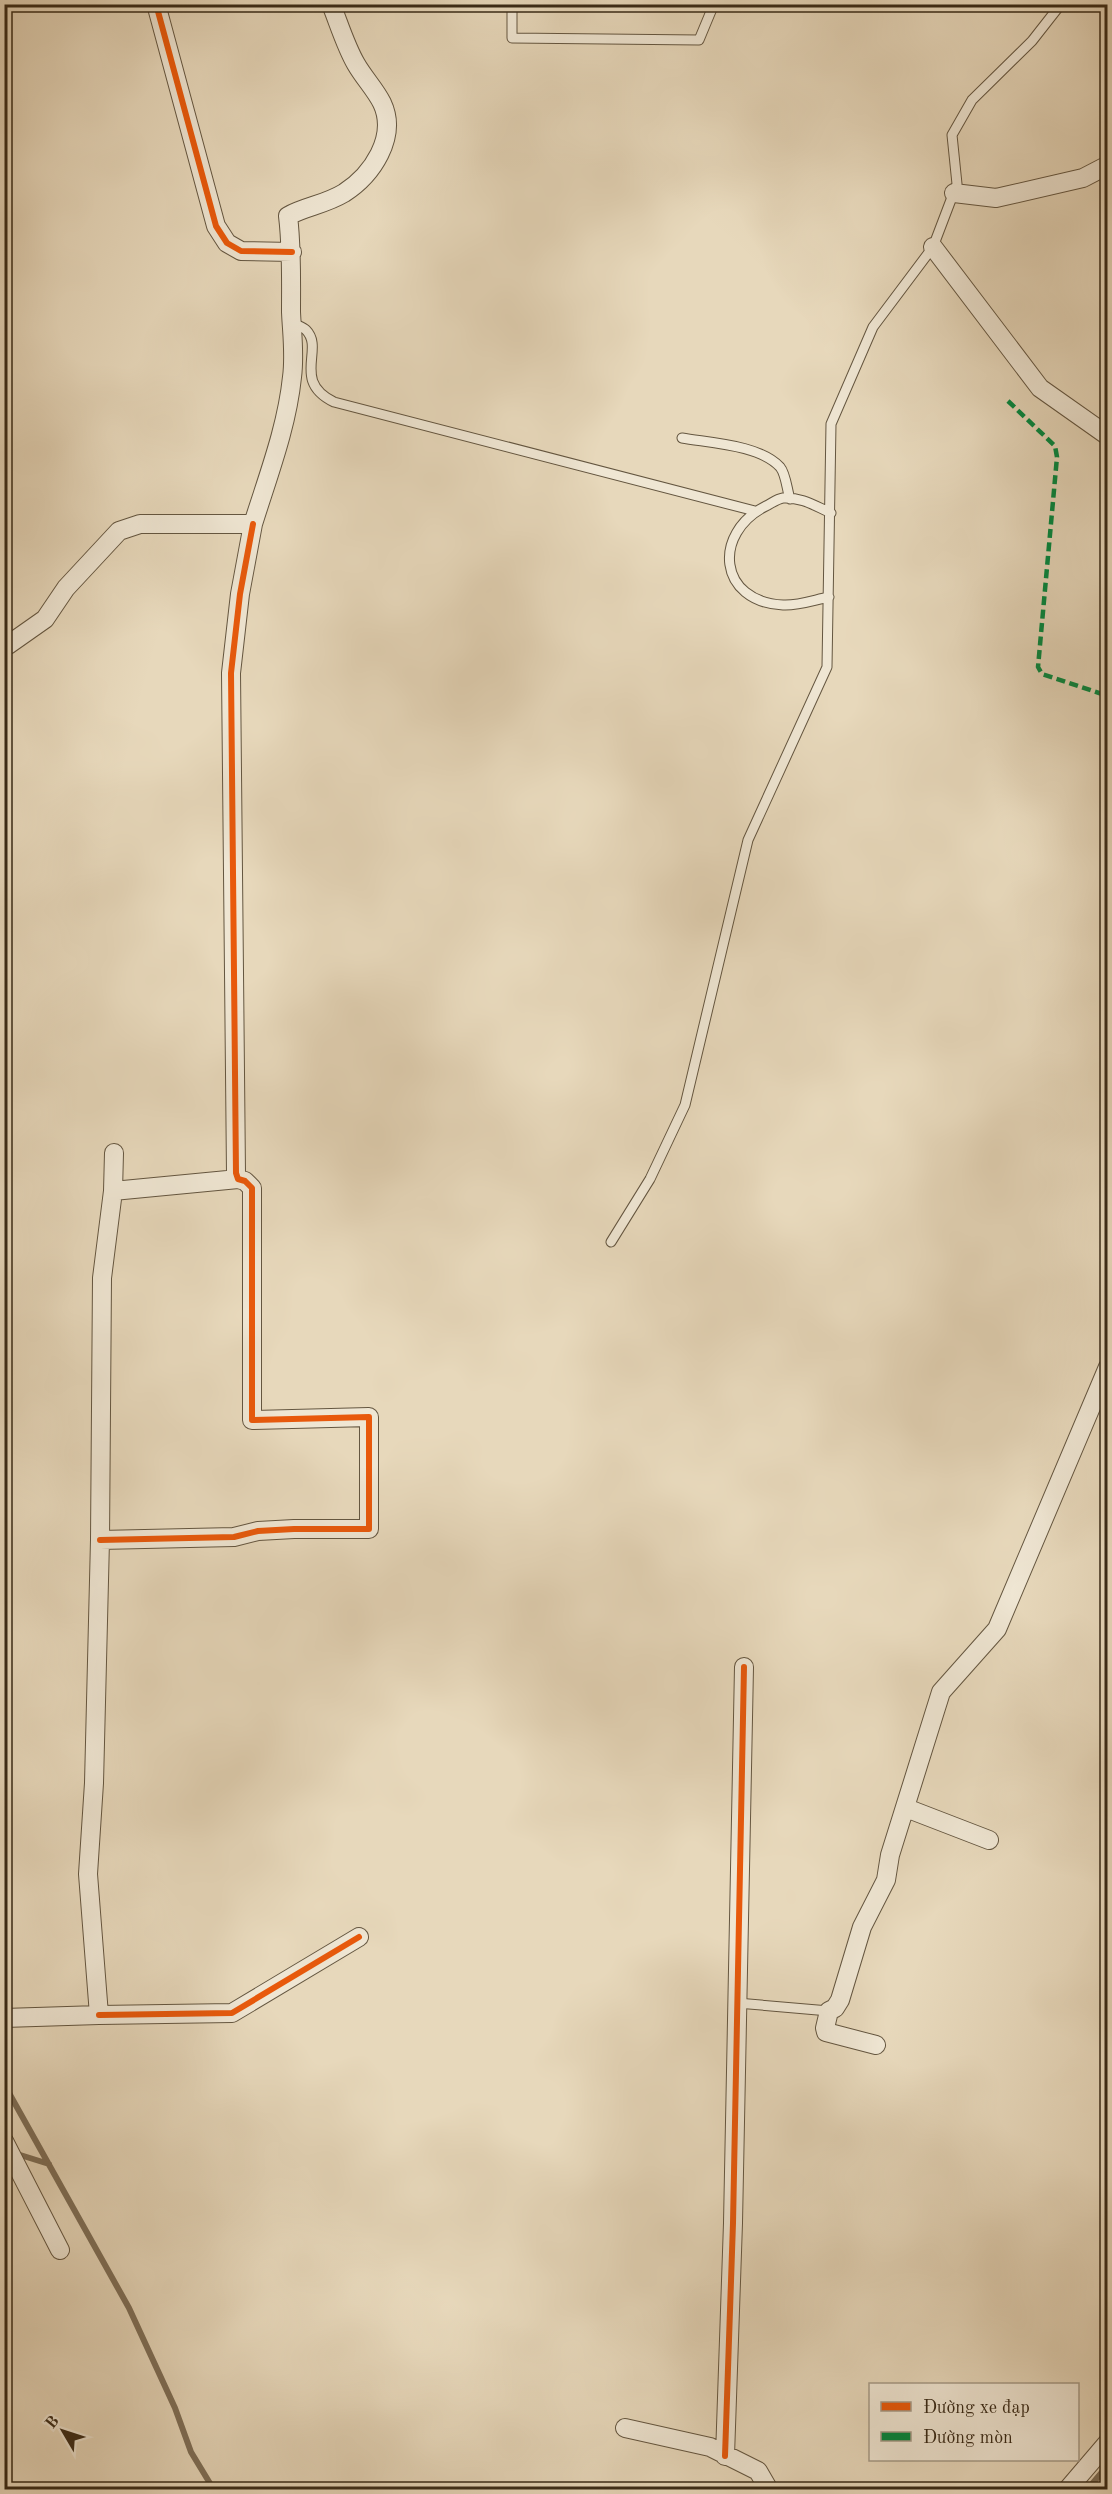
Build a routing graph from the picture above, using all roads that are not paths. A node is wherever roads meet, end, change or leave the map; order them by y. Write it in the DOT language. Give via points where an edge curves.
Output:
graph roads {
  1 [pos="156,4"];
  2 [pos="331,4"];
  3 [pos="512,4"];
  4 [pos="714,4"];
  5 [pos="1061,4"];
  6 [pos="1107,165"];
  7 [pos="954,193"];
  8 [pos="933,247"];
  9 [pos="292,252"];
  10 [pos="293,323"];
  11 [pos="1107,436"];
  12 [pos="682,438"];
  13 [pos="790,499"];
  14 [pos="755,511"];
  15 [pos="831,513"];
  16 [pos="253,524"];
  17 [pos="829,597"];
  18 [pos="4,645"];
  19 [pos="114,1153"];
  20 [pos="238,1179"];
  21 [pos="112,1191"];
  22 [pos="611,1242"];
  23 [pos="1107,1367"];
  24 [pos="100,1540"];
  25 [pos="744,1667"];
  26 [pos="906,1808"];
  27 [pos="989,1840"];
  28 [pos="359,1937"];
  29 [pos="737,2003"];
  30 [pos="829,2011"];
  31 [pos="99,2015"];
  32 [pos="4,2018"];
  33 [pos="876,2045"];
  34 [pos="4,2141"];
  35 [pos="60,2250"];
  36 [pos="625,2428"];
  37 [pos="1107,2442"];
  38 [pos="725,2456"];
  39 [pos="769,2490"];
  40 [pos="1067,2490"];
  1 -- 9 [label="street" via="216,226 227,243 242,251"];
  2 -- 9 [label="street" via="356,64 383,105 387,133 382,150 367,173 346,192 288,216"];
  3 -- 4 [label="lane" via="512,38 699,40"];
  5 -- 7 [label="lane" via="1032,41 972,100 952,135 957,184"];
  6 -- 7 [label="street" via="1083,178 996,198"];
  7 -- 8 [label="lane"];
  8 -- 11 [label="street" via="1040,388"];
  8 -- 15 [label="lane" via="873,327 831,424"];
  9 -- 10 [label="street"];
  10 -- 14 [label="lane" via="306,330 310,339 314,385 334,402"];
  10 -- 16 [label="street" via="291,388"];
  12 -- 13 [label="lane" via="738,447 766,457 781,468"];
  13 -- 14 [label="lane" via="781,498"];
  13 -- 15 [label="lane" via="803,499"];
  14 -- 17 [label="lane" via="734,536 730,561 734,582 766,603 785,605"];
  15 -- 17 [label="lane"];
  16 -- 18 [label="street" via="140,524 118,531 66,588 45,619"];
  16 -- 20 [label="street" via="231,673"];
  17 -- 22 [label="lane" via="827,667 748,840 685,1105 650,1179"];
  19 -- 21 [label="street"];
  20 -- 21 [label="street"];
  20 -- 24 [label="street" via="252,1188 252,1420 369,1417 369,1529 294,1529 234,1537"];
  21 -- 24 [label="street" via="102,1278"];
  23 -- 26 [label="street" via="997,1629 941,1692"];
  24 -- 31 [label="street" via="88,1874"];
  25 -- 29 [label="street"];
  26 -- 27 [label="street"];
  26 -- 30 [label="street" via="882,1891 862,1927 840,2000"];
  28 -- 31 [label="street" via="232,2013"];
  29 -- 30 [label="lane"];
  29 -- 38 [label="street"];
  30 -- 33 [label="street" via="826,2032"];
  31 -- 32 [label="street"];
  34 -- 35 [label="street"];
  36 -- 38 [label="street" via="710,2447"];
  37 -- 40 [label="street"];
  38 -- 39 [label="street" via="758,2472"];
}
